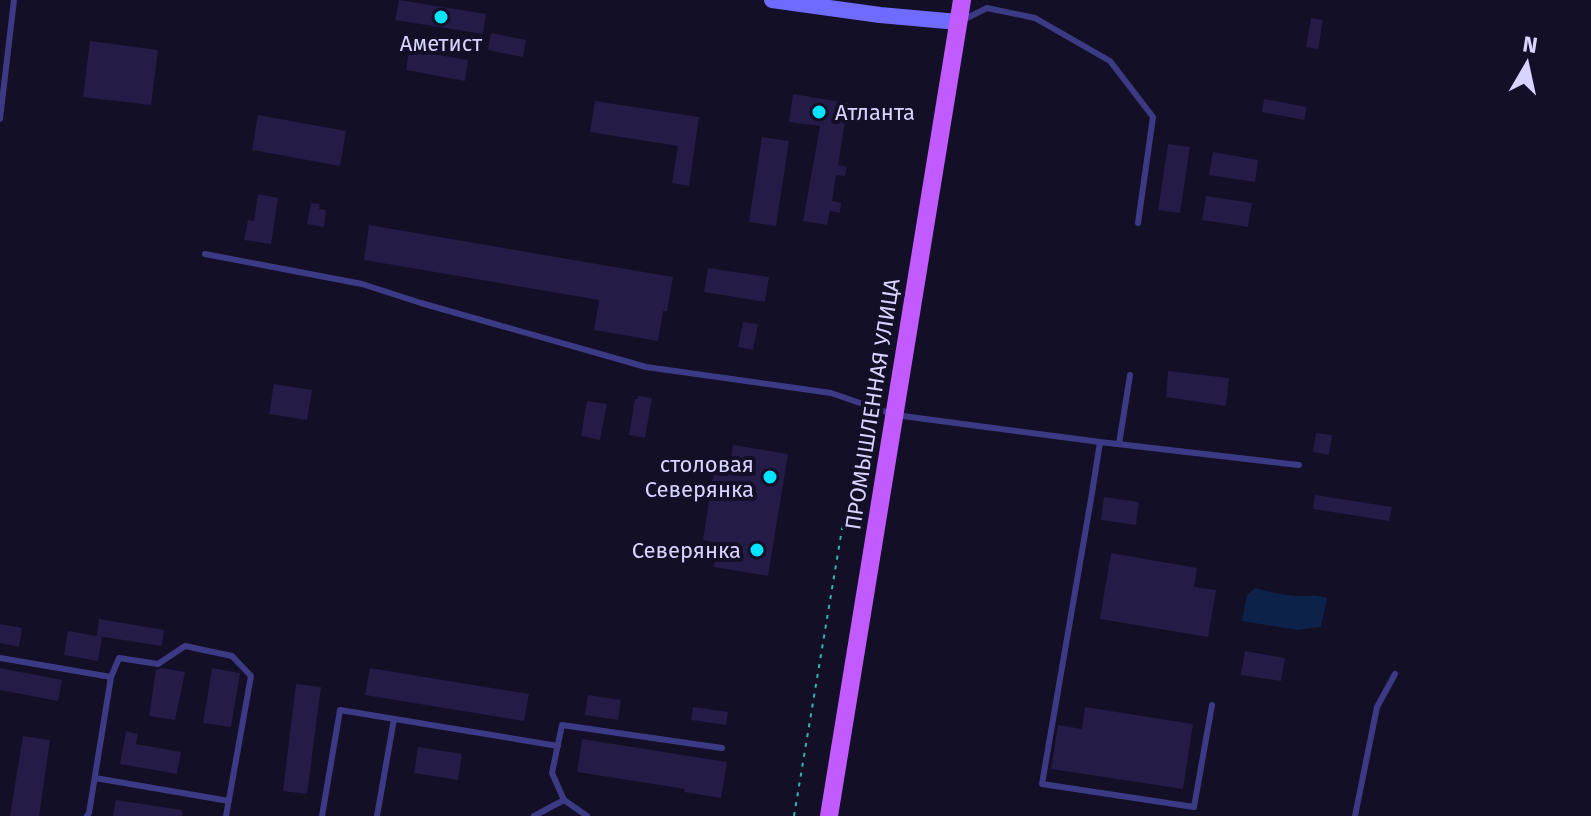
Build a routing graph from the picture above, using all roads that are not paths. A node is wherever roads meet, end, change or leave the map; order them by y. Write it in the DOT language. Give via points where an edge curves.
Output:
graph roads {
  1 [pos="14,0"];
  2 [pos="778,0"];
  3 [pos="962,0"];
  4 [pos="958,22"];
  5 [pos="0,119"];
  6 [pos="1138,223"];
  7 [pos="205,254"];
  8 [pos="1130,375"];
  9 [pos="895,415"];
  10 [pos="1100,442"];
  11 [pos="1119,444"];
  12 [pos="1299,465"];
  13 [pos="0,658"];
  14 [pos="1395,674"];
  15 [pos="111,677"];
  16 [pos="1212,705"];
  17 [pos="394,719"];
  18 [pos="558,746"];
  19 [pos="722,748"];
  20 [pos="95,778"];
  21 [pos="564,800"];
  22 [pos="229,801"];
  23 [pos="87,816"];
  24 [pos="226,816"];
  25 [pos="322,816"];
  26 [pos="377,816"];
  27 [pos="534,816"];
  28 [pos="587,816"];
  29 [pos="829,816"];
  30 [pos="1355,816"];
  1 -- 5 [label="lane"];
  2 -- 4 [label="street"];
  3 -- 4 [label="main road, ПРОМЫШЛЕННАЯ УЛИЦА"];
  4 -- 6 [label="lane" via="987,8 1035,18 1110,61 1153,117"];
  4 -- 9 [label="main road, ПРОМЫШЛЕННАЯ УЛИЦА"];
  7 -- 9 [label="lane" via="362,284 646,367 831,393"];
  8 -- 11 [label="lane"];
  9 -- 10 [label="lane"];
  9 -- 29 [label="main road, ПРОМЫШЛЕННАЯ УЛИЦА"];
  10 -- 11 [label="lane"];
  10 -- 16 [label="lane" via="1042,784 1194,807"];
  11 -- 12 [label="lane"];
  13 -- 15 [label="lane"];
  14 -- 30 [label="lane" via="1377,707"];
  15 -- 20 [label="lane"];
  15 -- 22 [label="lane" via="119,658 158,664 185,646 232,656 251,676"];
  17 -- 18 [label="lane"];
  17 -- 25 [label="lane" via="340,710"];
  17 -- 26 [label="lane"];
  18 -- 19 [label="lane" via="562,725"];
  18 -- 21 [label="lane" via="552,773"];
  20 -- 22 [label="lane"];
  20 -- 23 [label="lane"];
  21 -- 27 [label="lane"];
  21 -- 28 [label="lane"];
  22 -- 24 [label="lane"];
}
